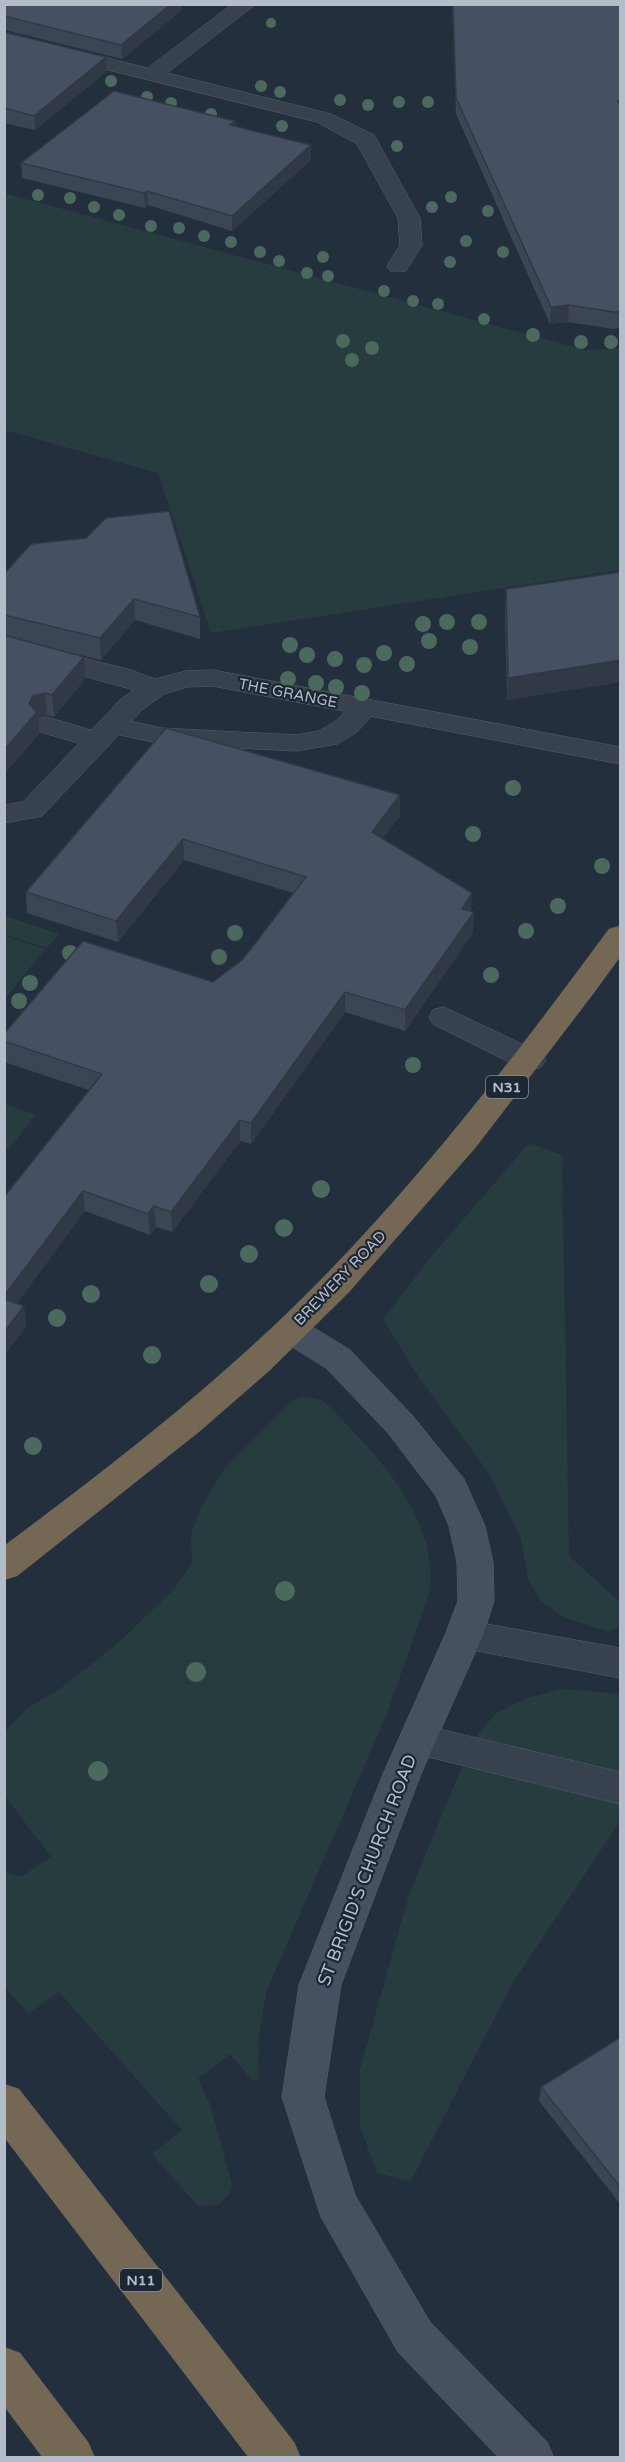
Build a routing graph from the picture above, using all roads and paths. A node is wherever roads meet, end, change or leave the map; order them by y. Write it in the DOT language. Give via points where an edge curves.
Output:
graph roads {
  1 [pos="246,4"];
  2 [pos="4,38"];
  3 [pos="152,74"];
  4 [pos="398,266"];
  5 [pos="4,646"];
  6 [pos="154,688"];
  7 [pos="365,707"];
  8 [pos="47,725"];
  9 [pos="105,733"];
  10 [pos="621,756"];
  11 [pos="4,814"];
  12 [pos="621,936"];
  13 [pos="444,1017"];
  14 [pos="530,1060"];
  15 [pos="291,1330"];
  16 [pos="4,1566"];
  17 [pos="464,1635"];
  18 [pos="621,1663"];
  19 [pos="418,1740"];
  20 [pos="621,1788"];
  21 [pos="4,2103"];
  22 [pos="4,2369"];
  23 [pos="72,2457"];
  24 [pos="278,2457"];
  25 [pos="531,2457"];
  1 -- 3 [label="street"];
  2 -- 3 [label="street"];
  3 -- 4 [label="street" via="324,118 366,140 409,218 411,245"];
  5 -- 6 [label="street"];
  6 -- 7 [label="street, THE GRANGE" via="186,679 213,678"];
  6 -- 9 [label="street, THE GRANGE" via="132,704"];
  7 -- 9 [label="street" via="346,727 327,738 296,743"];
  7 -- 10 [label="street, THE GRANGE"];
  8 -- 9 [label="street"];
  9 -- 11 [label="street, THE GRANGE" via="32,810"];
  12 -- 14 [label="highway, BREWERY ROAD / N31"];
  13 -- 14 [label="street"];
  14 -- 15 [label="highway, BREWERY ROAD / N31" via="385,1231"];
  15 -- 16 [label="highway, BREWERY ROAD / N31" via="167,1440"];
  15 -- 17 [label="street, ST BRIGID'S CHURCH ROAD" via="326,1350 357,1377 451,1489 467,1526 475,1562 476,1601"];
  17 -- 18 [label="street"];
  17 -- 19 [label="street, ST BRIGID'S CHURCH ROAD"];
  19 -- 20 [label="street"];
  19 -- 25 [label="street, ST BRIGID'S CHURCH ROAD" via="320,1985 303,2097 336,2203 414,2337"];
  21 -- 24 [label="highway, N11"];
  22 -- 23 [label="highway"];
}
